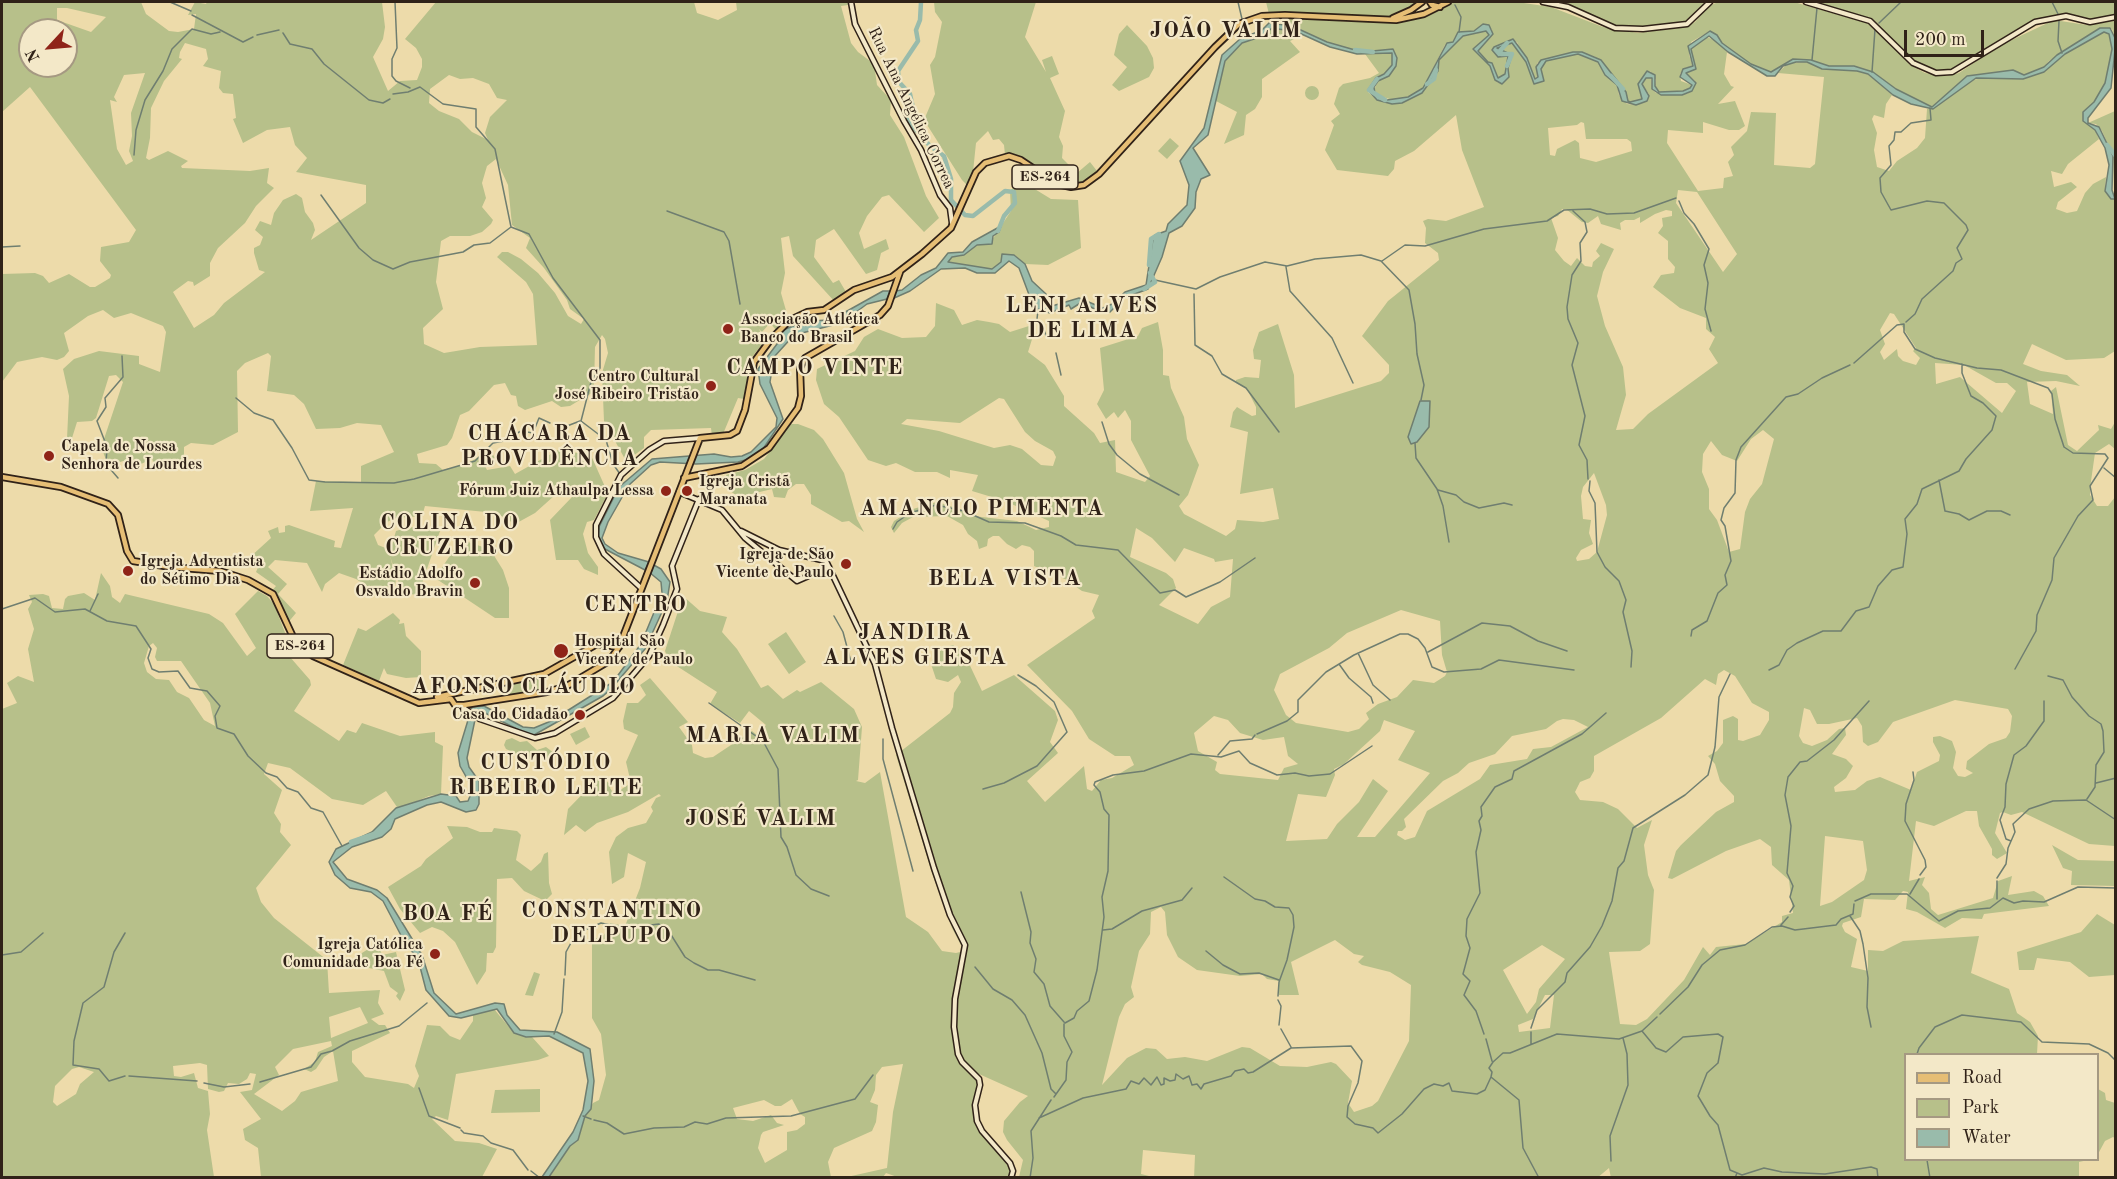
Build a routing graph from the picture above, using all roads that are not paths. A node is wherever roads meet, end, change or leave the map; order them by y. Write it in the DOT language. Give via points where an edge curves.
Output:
graph roads {
  1 [pos="851,2"];
  2 [pos="1422,2"];
  3 [pos="1430,2"];
  4 [pos="1448,2"];
  5 [pos="1543,2"];
  6 [pos="1710,2"];
  7 [pos="1806,2"];
  8 [pos="1440,7"];
  9 [pos="2115,17"];
  10 [pos="1388,20"];
  11 [pos="952,224"];
  12 [pos="895,281"];
  13 [pos="700,438"];
  14 [pos="2,477"];
  15 [pos="684,478"];
  16 [pos="679,492"];
  17 [pos="699,499"];
  18 [pos="741,531"];
  19 [pos="829,567"];
  20 [pos="641,588"];
  21 [pos="619,646"];
  22 [pos="456,692"];
  23 [pos="451,699"];
  24 [pos="419,703"];
  25 [pos="461,705"];
  26 [pos="1011,1178"];
  1 -- 11 [label="main road, Rua Ana Angélica Correa" via="855,24 950,208"];
  2 -- 10 [label="main road, ES-264"];
  3 -- 8 [label="main road"];
  4 -- 8 [label="main road, ES-264"];
  5 -- 6 [label="main road" via="1559,4 1615,28 1643,29 1687,24"];
  7 -- 9 [label="main road" via="1870,21 1913,63 1936,73 1952,72 2035,22 2066,16 2090,22"];
  8 -- 10 [label="main road, ES-264"];
  10 -- 11 [label="main road, ES-264" via="1285,15 1262,16 1239,24 1095,178 1077,186 1057,184 1018,159 998,157 976,172"];
  11 -- 12 [label="main road, ES-264"];
  12 -- 13 [label="main road, ES-264" via="854,290 824,310 802,314 784,324 754,362 737,431"];
  12 -- 15 [label="main road" via="890,301 880,315 806,357 800,368 798,408 765,452 733,469"];
  13 -- 15 [label="main road"];
  13 -- 20 [label="main road" via="669,440 654,446 622,474 596,525 596,537 604,554"];
  14 -- 24 [label="main road, ES-264" via="61,487 111,506 118,515 128,554 136,562 214,570 248,580 273,594 289,632 307,653"];
  15 -- 16 [label="main road"];
  16 -- 17 [label="main road"];
  16 -- 20 [label="main road"];
  17 -- 18 [label="main road" via="722,510"];
  17 -- 25 [label="main road" via="673,563 675,595 649,656 614,698 555,733 535,738 477,717"];
  18 -- 19 [label="main road" via="779,550 824,560"];
  18 -- 19 [label="main road" via="797,581"];
  19 -- 26 [label="main road" via="877,669 885,707 946,904 965,945 954,1027 958,1054 979,1078 977,1121 1010,1163"];
  20 -- 21 [label="main road"];
  21 -- 22 [label="main road" via="597,644 544,674"];
  21 -- 25 [label="main road" via="601,668 567,686"];
  22 -- 23 [label="main road"];
  22 -- 24 [label="main road"];
  23 -- 24 [label="main road"];
  23 -- 25 [label="main road"];
}
